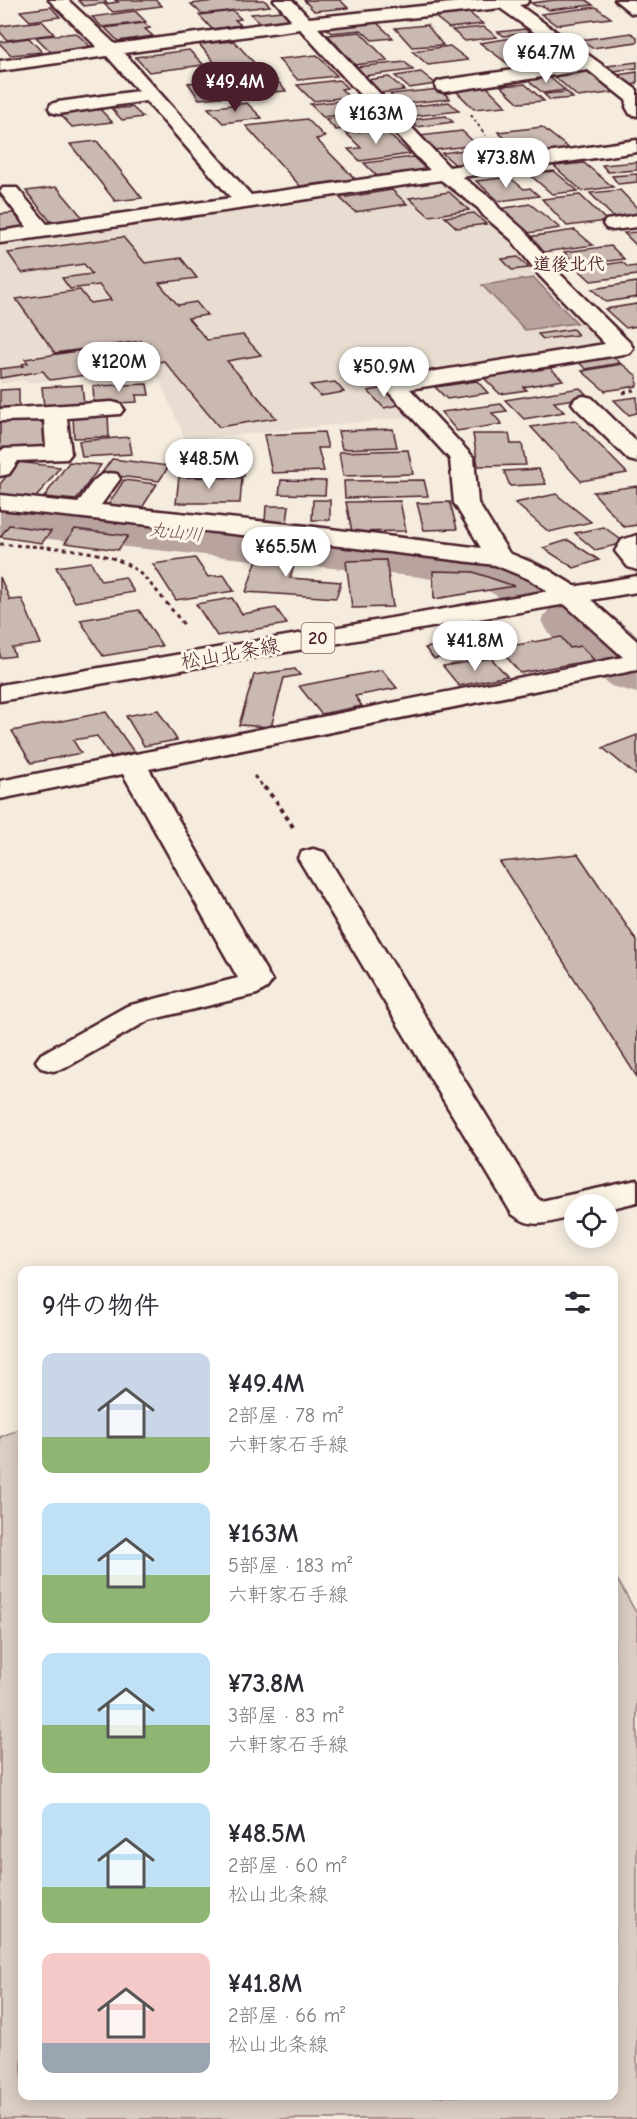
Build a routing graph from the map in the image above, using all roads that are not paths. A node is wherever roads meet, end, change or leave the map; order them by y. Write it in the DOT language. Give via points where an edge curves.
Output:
graph roads {
  1 [pos="58,0"];
  2 [pos="283,0"];
  3 [pos="624,0"];
  4 [pos="511,1"];
  5 [pos="637,9"];
  6 [pos="305,23"];
  7 [pos="112,51"];
  8 [pos="592,64"];
  9 [pos="0,66"];
  10 [pos="444,86"];
  11 [pos="152,94"];
  12 [pos="58,108"];
  13 [pos="637,110"];
  14 [pos="637,146"];
  15 [pos="448,174"];
  16 [pos="10,192"];
  17 [pos="246,202"];
  18 [pos="637,221"];
  19 [pos="613,224"];
  20 [pos="42,232"];
  21 [pos="0,237"];
  22 [pos="584,403"];
  23 [pos="112,409"];
  24 [pos="55,412"];
  25 [pos="3,415"];
  26 [pos="637,455"];
  27 [pos="0,469"];
  28 [pos="108,479"];
  29 [pos="0,502"];
  30 [pos="84,512"];
  31 [pos="637,543"];
  32 [pos="500,558"];
  33 [pos="637,562"];
  34 [pos="637,584"];
  35 [pos="569,594"];
  36 [pos="630,661"];
  37 [pos="0,693"];
  38 [pos="132,764"];
  39 [pos="0,790"];
  40 [pos="313,858"];
  41 [pos="53,1061"];
  42 [pos="637,1191"];
  43 [pos="618,1195"];
  44 [pos="564,1208"];
  1 -- 7 [label="street"];
  2 -- 6 [label="street"];
  3 -- 5 [label="street"];
  4 -- 6 [label="street"];
  4 -- 8 [label="street"];
  6 -- 7 [label="street"];
  6 -- 15 [label="street" via="397,126"];
  7 -- 9 [label="street"];
  7 -- 11 [label="street"];
  8 -- 10 [label="street"];
  8 -- 13 [label="street" via="630,91 637,100"];
  11 -- 12 [label="street"];
  11 -- 17 [label="street"];
  14 -- 15 [label="street"];
  15 -- 17 [label="street"];
  15 -- 32 [label="street" via="519,236 546,271 622,348 393,385 462,458 466,503"];
  16 -- 20 [label="street"];
  17 -- 20 [label="street"];
  18 -- 19 [label="street"];
  20 -- 21 [label="street"];
  22 -- 26 [label="street"];
  23 -- 24 [label="street"];
  24 -- 25 [label="street"];
  24 -- 27 [label="street" via="59,454 11,454"];
  28 -- 30 [label="street"];
  29 -- 30 [label="street"];
  30 -- 32 [label="street"];
  31 -- 33 [label="street" via="628,552"];
  32 -- 35 [label="street" via="538,574"];
  34 -- 35 [label="street, 松山北条線 / 20"];
  35 -- 36 [label="street"];
  35 -- 37 [label="street, 松山北条線 / 20"];
  36 -- 38 [label="street"];
  38 -- 39 [label="street"];
  38 -- 41 [label="street" via="256,981 246,987 138,1013"];
  40 -- 44 [label="street" via="524,1206 535,1214"];
  42 -- 43 [label="street"];
}
